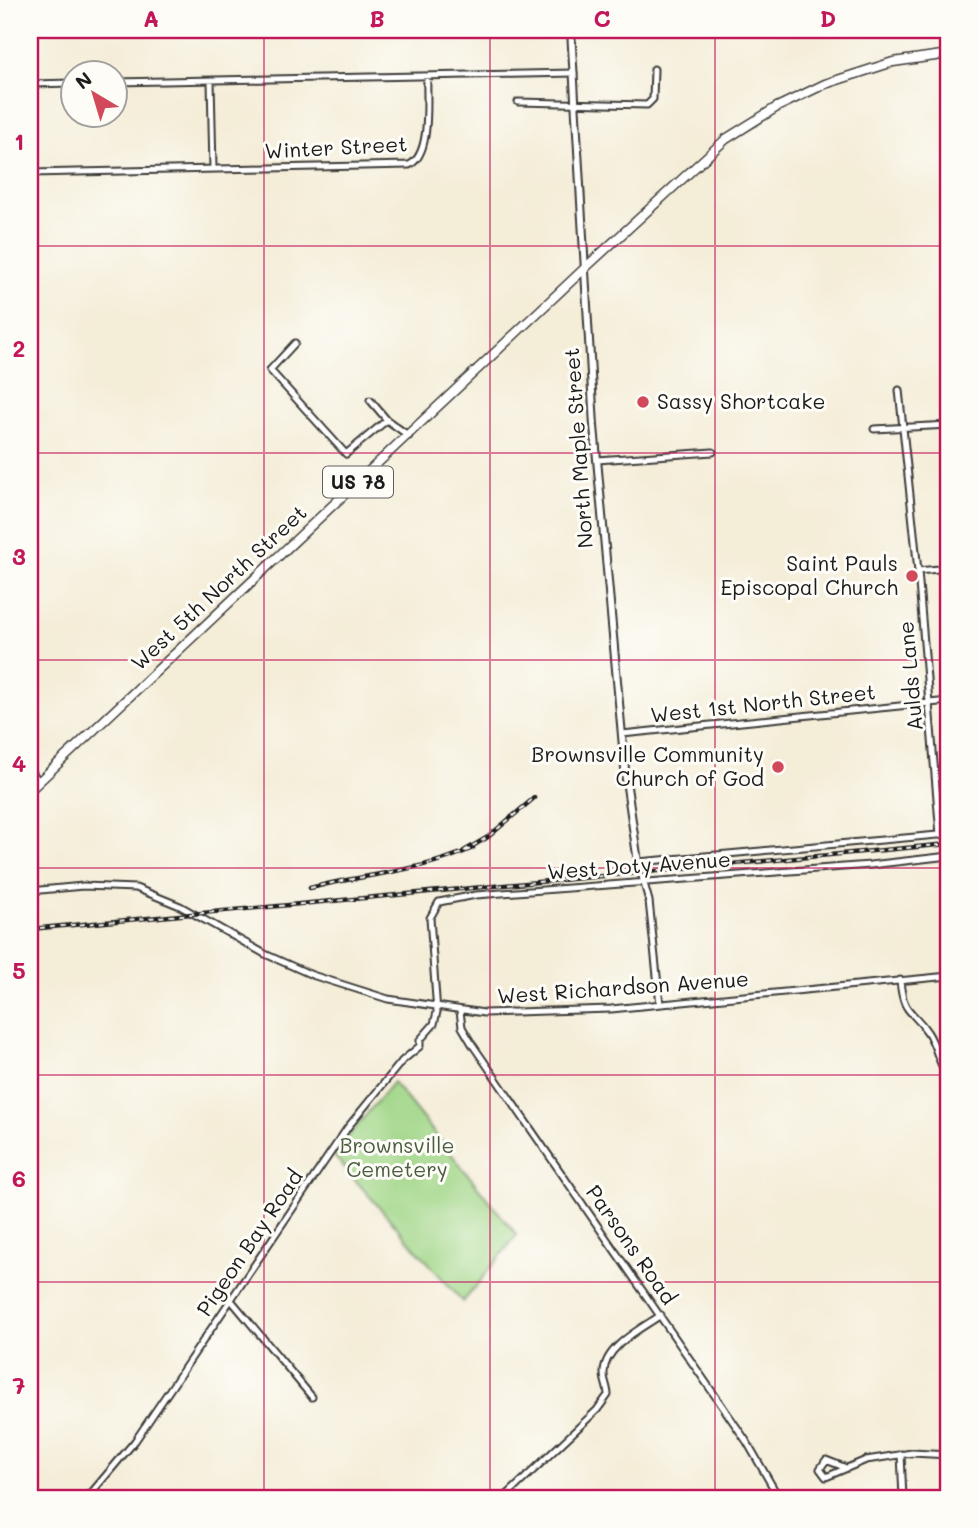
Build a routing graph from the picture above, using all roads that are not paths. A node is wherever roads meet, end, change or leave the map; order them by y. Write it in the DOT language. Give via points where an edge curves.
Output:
graph roads {
  1 [pos="571,30"];
  2 [pos="949,54"];
  3 [pos="654,69"];
  4 [pos="574,73"];
  5 [pos="427,77"];
  6 [pos="211,80"];
  7 [pos="130,82"];
  8 [pos="30,83"];
  9 [pos="60,83"];
  10 [pos="518,102"];
  11 [pos="576,104"];
  12 [pos="212,169"];
  13 [pos="30,173"];
  14 [pos="585,268"];
  15 [pos="295,343"];
  16 [pos="899,390"];
  17 [pos="370,400"];
  18 [pos="387,420"];
  19 [pos="949,425"];
  20 [pos="902,427"];
  21 [pos="874,429"];
  22 [pos="408,436"];
  23 [pos="713,452"];
  24 [pos="597,460"];
  25 [pos="949,568"];
  26 [pos="918,571"];
  27 [pos="949,701"];
  28 [pos="929,703"];
  29 [pos="622,734"];
  30 [pos="30,770"];
  31 [pos="39,781"];
  32 [pos="30,790"];
  33 [pos="949,834"];
  34 [pos="940,835"];
  35 [pos="949,856"];
  36 [pos="638,862"];
  37 [pos="644,881"];
  38 [pos="30,891"];
  39 [pos="949,976"];
  40 [pos="900,981"];
  41 [pos="660,1004"];
  42 [pos="437,1007"];
  43 [pos="460,1011"];
  44 [pos="949,1078"];
  45 [pos="231,1300"];
  46 [pos="661,1315"];
  47 [pos="312,1397"];
  48 [pos="901,1454"];
  49 [pos="949,1455"];
  50 [pos="844,1467"];
  51 [pos="507,1497"];
  52 [pos="87,1498"];
  53 [pos="779,1498"];
  54 [pos="903,1498"];
  1 -- 4 [label="street, North Maple Street"];
  2 -- 14 [label="main road, US 78" via="863,70 777,107 700,160"];
  3 -- 11 [label="street" via="653,99 647,105"];
  4 -- 5 [label="street"];
  4 -- 11 [label="street, North Maple Street"];
  5 -- 6 [label="street"];
  5 -- 12 [label="street, Winter Street" via="425,144 416,162"];
  6 -- 7 [label="street"];
  6 -- 12 [label="street"];
  8 -- 9 [label="street"];
  10 -- 11 [label="street"];
  11 -- 14 [label="street, North Maple Street"];
  12 -- 13 [label="street, Winter Street"];
  14 -- 22 [label="main road, West 5th North Street / US 78"];
  14 -- 24 [label="street, North Maple Street"];
  15 -- 18 [label="street" via="270,370 346,454"];
  16 -- 20 [label="street, Aulds Lane"];
  17 -- 18 [label="street"];
  18 -- 22 [label="street"];
  19 -- 20 [label="street"];
  20 -- 21 [label="street"];
  20 -- 26 [label="street, Aulds Lane"];
  22 -- 31 [label="main road, West 5th North Street / US 78"];
  23 -- 24 [label="street"];
  24 -- 29 [label="street, North Maple Street"];
  25 -- 26 [label="street"];
  26 -- 28 [label="street, Aulds Lane"];
  27 -- 28 [label="street, West 1st North Street"];
  28 -- 29 [label="street, West 1st North Street"];
  28 -- 34 [label="street, Aulds Lane"];
  29 -- 36 [label="street, North Maple Street"];
  30 -- 31 [label="street"];
  31 -- 32 [label="main road, West 5th North Street / US 78"];
  33 -- 34 [label="street"];
  34 -- 36 [label="street"];
  35 -- 37 [label="street, West Doty Avenue"];
  36 -- 37 [label="street"];
  37 -- 41 [label="street"];
  37 -- 42 [label="street, West Doty Avenue" via="439,902 430,918"];
  38 -- 42 [label="street, West Richardson Avenue" via="136,888 312,975 388,999"];
  39 -- 40 [label="street, West Richardson Avenue"];
  40 -- 41 [label="street, West Richardson Avenue"];
  40 -- 44 [label="street" via="906,1011 928,1032"];
  41 -- 43 [label="street, West Richardson Avenue" via="541,1013"];
  42 -- 43 [label="street, West Richardson Avenue"];
  42 -- 45 [label="street, Pigeon Bay Road" via="434,1024 420,1046 348,1126"];
  43 -- 46 [label="street, Parsons Road" via="462,1027 472,1044"];
  45 -- 47 [label="street"];
  45 -- 52 [label="street, Pigeon Bay Road" via="135,1441"];
  46 -- 51 [label="street" via="615,1348 604,1373 606,1401"];
  46 -- 53 [label="street, Parsons Road"];
  48 -- 49 [label="street"];
  48 -- 50 [label="street"];
  48 -- 54 [label="street"];
}
